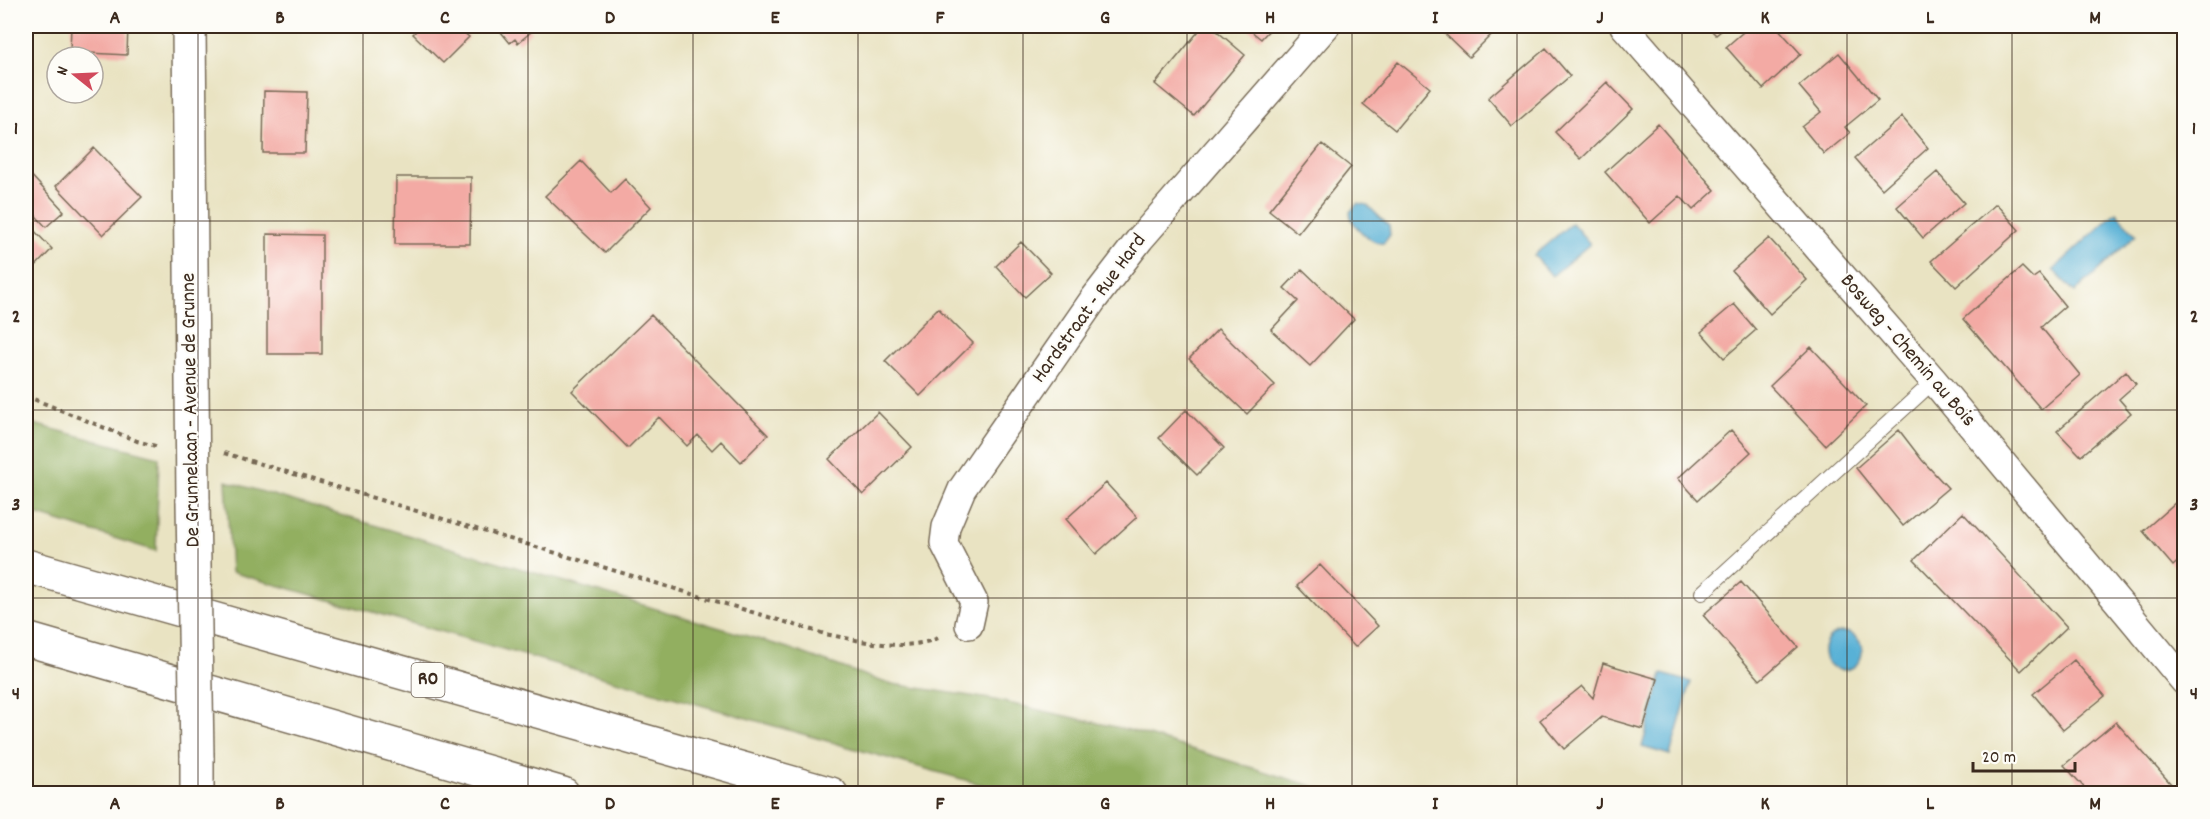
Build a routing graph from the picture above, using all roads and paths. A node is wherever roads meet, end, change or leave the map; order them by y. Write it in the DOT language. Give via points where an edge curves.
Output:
graph roads {
  1 [pos="189,26"];
  2 [pos="1326,26"];
  3 [pos="1624,26"];
  4 [pos="1934,381"];
  5 [pos="26,396"];
  6 [pos="164,448"];
  7 [pos="221,452"];
  8 [pos="26,566"];
  9 [pos="1702,593"];
  10 [pos="969,626"];
  11 [pos="26,639"];
  12 [pos="2184,681"];
  13 [pos="197,794"];
  14 [pos="563,794"];
  15 [pos="831,794"];
  1 -- 13 [label="main road, De Grunnelaan - Avenue de Grunne, bridge"];
  2 -- 10 [label="street, Hardstraat - Rue Hard" via="1140,239 1093,300 963,489 946,527 944,543 974,602"];
  3 -- 4 [label="street, Bosweg - Chemin au Bois"];
  4 -- 9 [label="lane"];
  4 -- 12 [label="street, Bosweg - Chemin au Bois"];
  5 -- 6 [label="path"];
  7 -- 10 [label="path" via="825,634 889,645 928,643"];
  8 -- 15 [label="main road, R0"];
  11 -- 14 [label="main road"];
}
